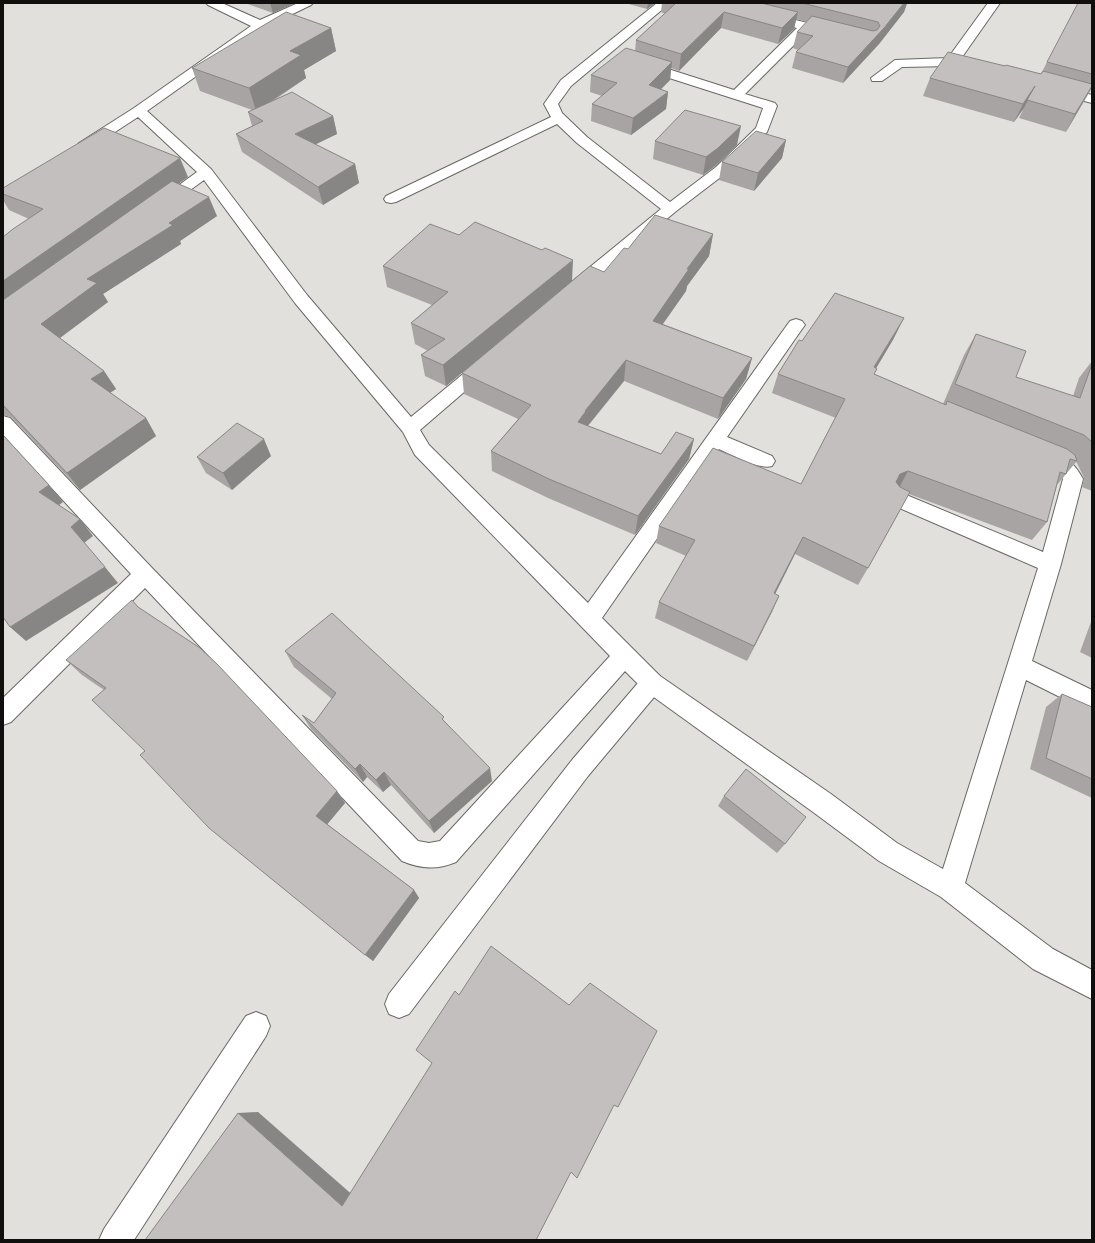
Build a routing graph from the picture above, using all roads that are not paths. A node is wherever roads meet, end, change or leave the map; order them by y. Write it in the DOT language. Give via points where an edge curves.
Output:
graph roads {
  1 [pos="212,3"];
  2 [pos="307,3"];
  3 [pos="664,3"];
  4 [pos="713,3"];
  5 [pos="994,3"];
  6 [pos="260,25"];
  7 [pos="806,26"];
  8 [pos="840,35"];
  9 [pos="602,52"];
  10 [pos="617,57"];
  11 [pos="632,62"];
  12 [pos="952,62"];
  13 [pos="982,70"];
  14 [pos="877,78"];
  15 [pos="1048,87"];
  16 [pos="736,95"];
  17 [pos="1092,99"];
  18 [pos="139,111"];
  19 [pos="559,118"];
  20 [pos="74,152"];
  21 [pos="206,172"];
  22 [pos="391,199"];
  23 [pos="670,209"];
  24 [pos="149,213"];
  25 [pos="565,297"];
  26 [pos="796,325"];
  27 [pos="500,352"];
  28 [pos="3,423"];
  29 [pos="410,428"];
  30 [pos="715,440"];
  31 [pos="1025,447"];
  32 [pos="766,461"];
  33 [pos="897,499"];
  34 [pos="1050,564"];
  35 [pos="145,574"];
  36 [pos="589,619"];
  37 [pos="624,656"];
  38 [pos="1018,665"];
  39 [pos="652,683"];
  40 [pos="1092,702"];
  41 [pos="3,714"];
  42 [pos="950,888"];
  43 [pos="1092,985"];
  44 [pos="399,1004"];
  45 [pos="256,1026"];
  46 [pos="115,1240"];
  1 -- 6 [label="street"];
  2 -- 6 [label="street"];
  3 -- 9 [label="street"];
  4 -- 7 [label="street"];
  5 -- 12 [label="street"];
  6 -- 18 [label="street"];
  7 -- 8 [label="street"];
  7 -- 16 [label="street"];
  9 -- 10 [label="street"];
  9 -- 19 [label="street" via="566,83 551,104"];
  11 -- 16 [label="street"];
  12 -- 13 [label="street"];
  12 -- 14 [label="street" via="899,63"];
  15 -- 17 [label="street"];
  16 -- 23 [label="street" via="770,106 762,129 722,170"];
  18 -- 20 [label="street"];
  18 -- 21 [label="street"];
  19 -- 22 [label="street"];
  19 -- 23 [label="street" via="582,140"];
  21 -- 24 [label="street"];
  21 -- 29 [label="street" via="301,299"];
  23 -- 25 [label="street"];
  26 -- 30 [label="street"];
  27 -- 29 [label="street"];
  28 -- 35 [label="street"];
  29 -- 36 [label="street" via="422,450"];
  30 -- 32 [label="street"];
  30 -- 36 [label="street"];
  31 -- 34 [label="street" via="1060,462 1068,469 1073,479"];
  33 -- 34 [label="street"];
  34 -- 38 [label="street"];
  35 -- 37 [label="street" via="411,852 429,856 447,853"];
  35 -- 41 [label="street"];
  36 -- 37 [label="street"];
  37 -- 39 [label="street"];
  38 -- 40 [label="street"];
  38 -- 42 [label="street"];
  39 -- 42 [label="street" via="888,852"];
  39 -- 44 [label="lane" via="580,768"];
  42 -- 43 [label="street" via="1043,960"];
  45 -- 46 [label="street"];
}
